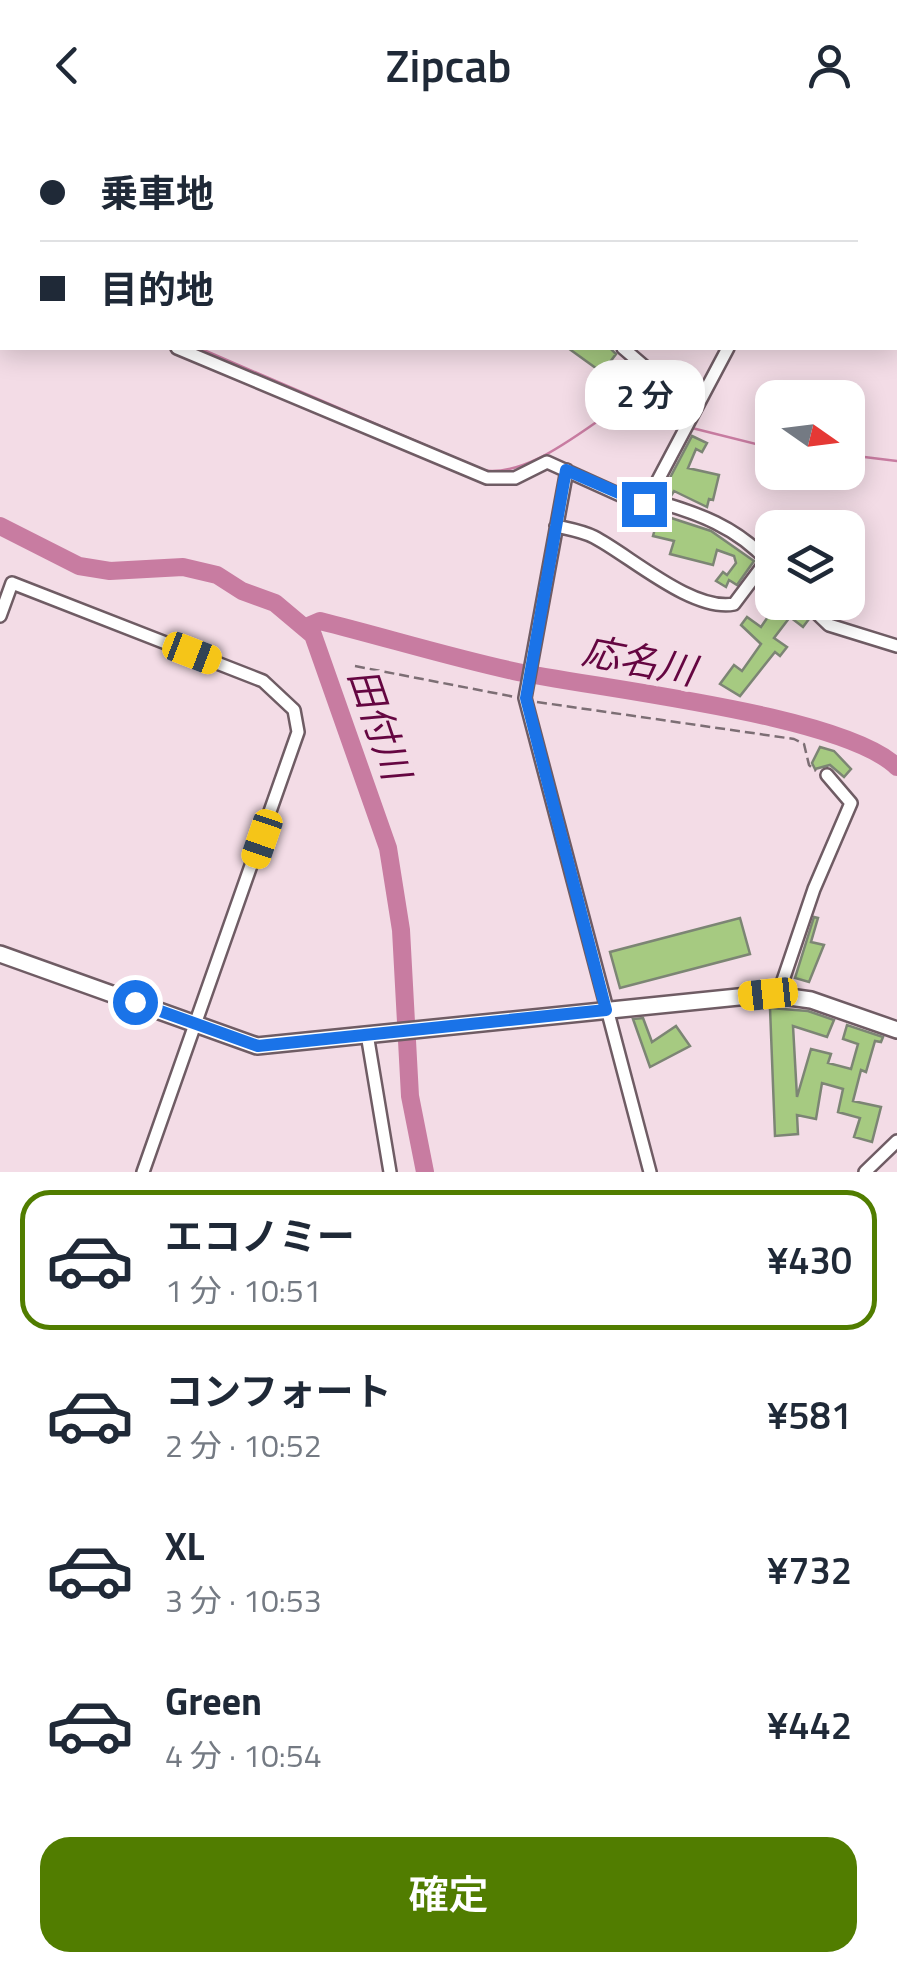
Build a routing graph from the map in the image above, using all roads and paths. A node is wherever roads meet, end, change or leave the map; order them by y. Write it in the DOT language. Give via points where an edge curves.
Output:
graph roads {
  1 [pos="182,350"];
  2 [pos="625,350"];
  3 [pos="727,350"];
  4 [pos="695,410"];
  5 [pos="566,470"];
  6 [pos="648,499"];
  7 [pos="556,526"];
  8 [pos="755,546"];
  9 [pos="755,580"];
  10 [pos="0,616"];
  11 [pos="824,620"];
  12 [pos="897,646"];
  13 [pos="355,666"];
  14 [pos="526,700"];
  15 [pos="827,774"];
  16 [pos="0,954"];
  17 [pos="778,994"];
  18 [pos="606,1010"];
  19 [pos="196,1024"];
  20 [pos="897,1030"];
  21 [pos="374,1034"];
  22 [pos="897,1141"];
  23 [pos="143,1172"];
  24 [pos="390,1172"];
  25 [pos="650,1172"];
  26 [pos="865,1172"];
  1 -- 5 [label="street" via="487,478 515,478 547,462"];
  2 -- 4 [label="street"];
  3 -- 4 [label="street"];
  4 -- 6 [label="street"];
  5 -- 6 [label="street" via="640,504"];
  5 -- 7 [label="street"];
  6 -- 8 [label="street" via="708,516"];
  7 -- 9 [label="street" via="598,538 646,574 720,605 734,604"];
  7 -- 14 [label="street"];
  10 -- 19 [label="street" via="12,583 263,682 294,710 298,732"];
  11 -- 12 [label="street"];
  13 -- 14 [label="path"];
  14 -- 15 [label="path" via="794,739 804,744 809,765"];
  14 -- 18 [label="street"];
  15 -- 17 [label="street" via="851,803"];
  16 -- 19 [label="street"];
  17 -- 18 [label="street"];
  17 -- 20 [label="street"];
  18 -- 21 [label="street"];
  18 -- 25 [label="street"];
  19 -- 21 [label="street" via="258,1046"];
  19 -- 23 [label="street"];
  21 -- 24 [label="street"];
  22 -- 26 [label="street"];
}
